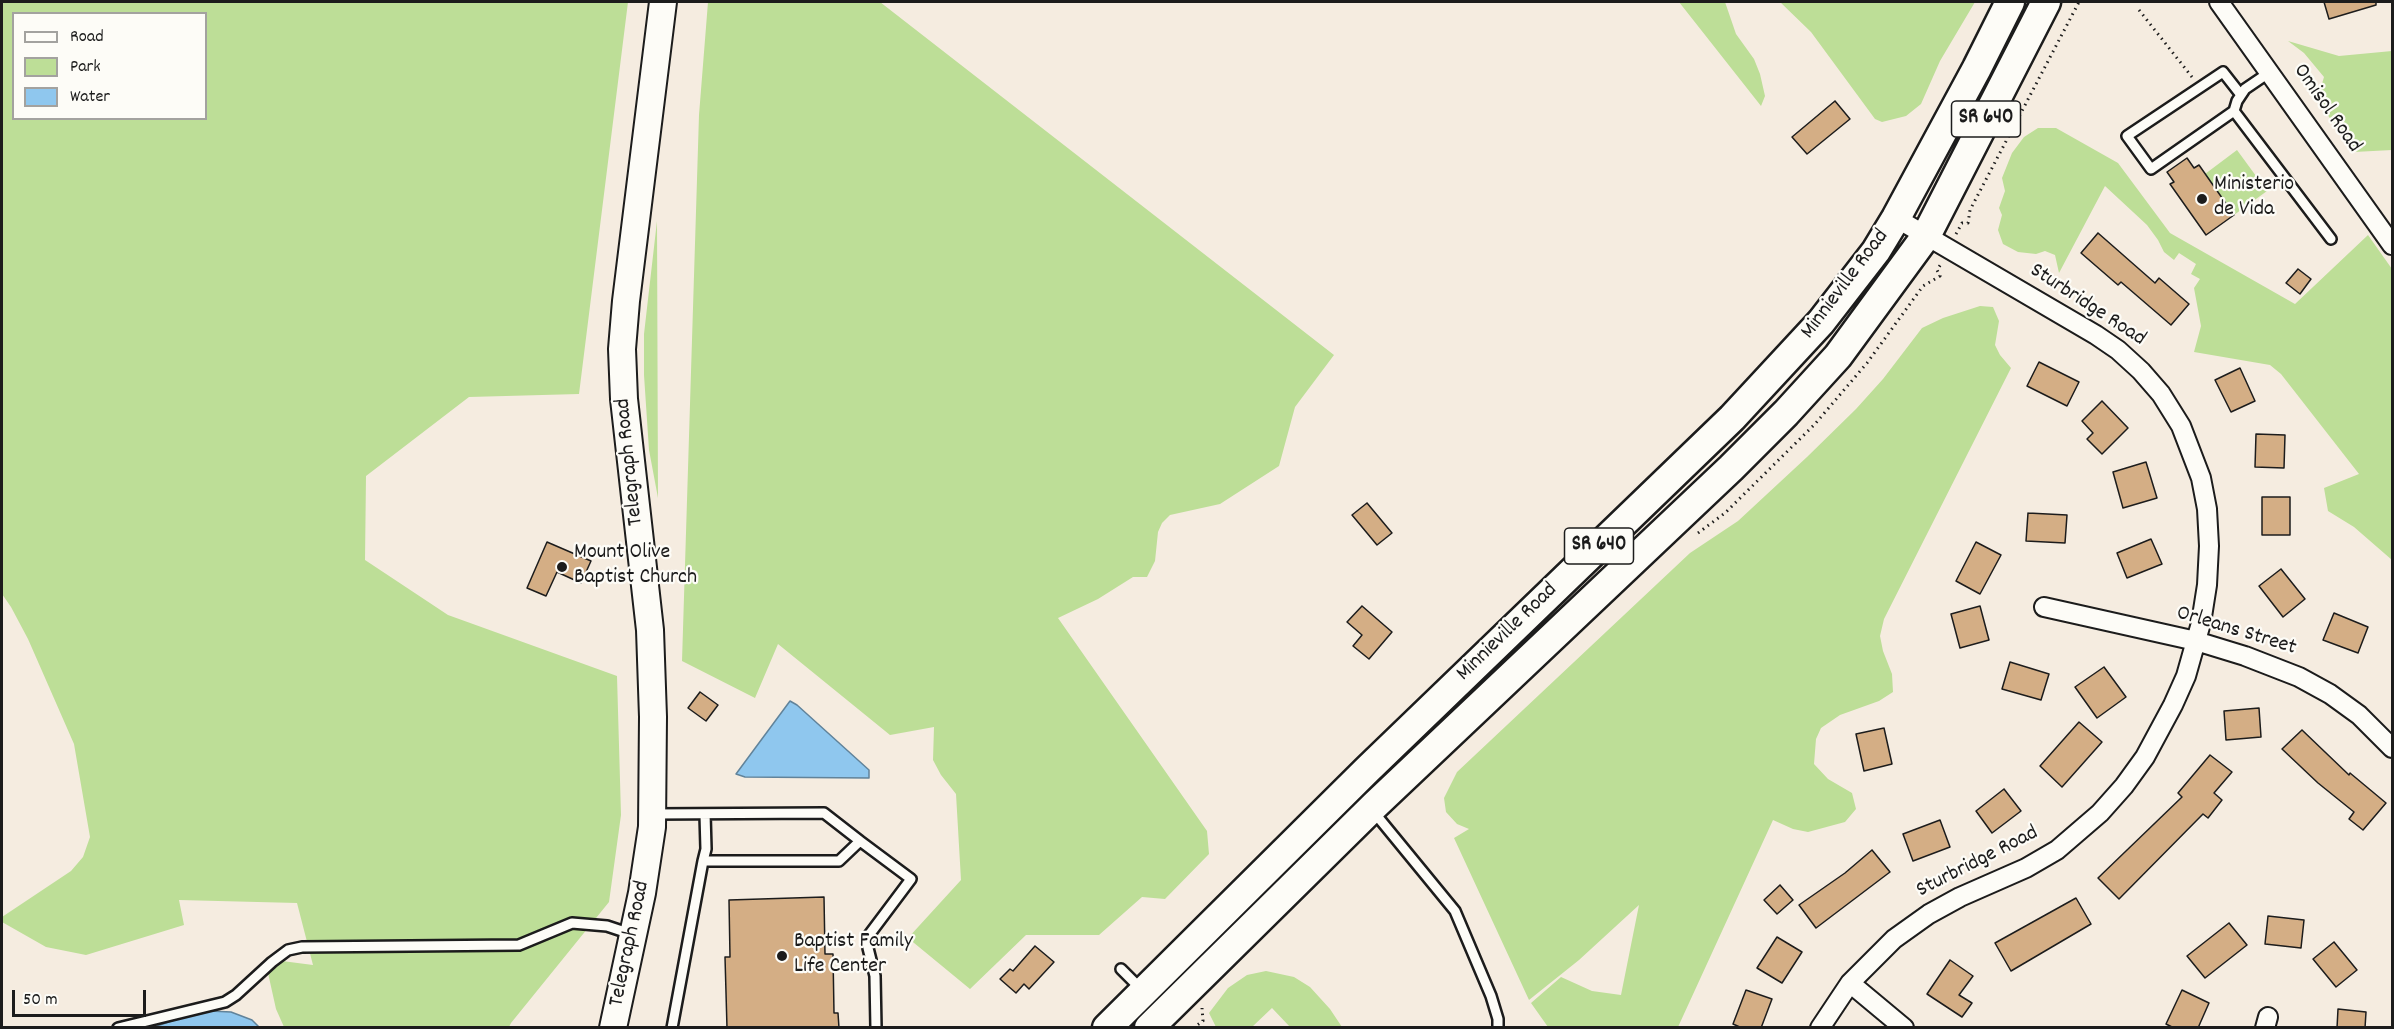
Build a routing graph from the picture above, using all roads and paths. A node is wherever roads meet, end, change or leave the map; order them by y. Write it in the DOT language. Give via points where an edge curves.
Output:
graph roads {
  1 [pos="663,2"];
  2 [pos="2010,2"];
  3 [pos="2046,2"];
  4 [pos="2079,2"];
  5 [pos="2219,2"];
  6 [pos="2139,10"];
  7 [pos="2270,72"];
  8 [pos="2200,87"];
  9 [pos="2241,95"];
  10 [pos="2234,111"];
  11 [pos="1896,218"];
  12 [pos="1962,223"];
  13 [pos="1926,236"];
  14 [pos="2331,239"];
  15 [pos="2392,245"];
  16 [pos="1937,270"];
  17 [pos="1940,276"];
  18 [pos="2044,607"];
  19 [pos="2196,641"];
  20 [pos="2392,748"];
  21 [pos="1371,809"];
  22 [pos="653,814"];
  23 [pos="705,814"];
  24 [pos="860,841"];
  25 [pos="703,861"];
  26 [pos="633,935"];
  27 [pos="1120,969"];
  28 [pos="1850,983"];
  29 [pos="1144,992"];
  30 [pos="1203,1021"];
  31 [pos="1164,1023"];
  32 [pos="118,1028"];
  33 [pos="613,1028"];
  34 [pos="672,1028"];
  35 [pos="876,1028"];
  36 [pos="1107,1028"];
  37 [pos="1193,1028"];
  38 [pos="1498,1028"];
  39 [pos="1820,1028"];
  40 [pos="1904,1028"];
  1 -- 22 [label="main road, Telegraph Road" via="622,349 650,630"];
  2 -- 11 [label="main road, Minnieville Road / SR 640"];
  3 -- 13 [label="main road, Minnieville Road / SR 640"];
  4 -- 12 [label="path" via="1970,210 1968,223"];
  5 -- 7 [label="street, Omisol Road"];
  6 -- 8 [label="path"];
  7 -- 9 [label="lane"];
  7 -- 15 [label="street, Omisol Road"];
  8 -- 9 [label="lane" via="2223,72"];
  8 -- 10 [label="lane" via="2127,136 2151,169"];
  9 -- 10 [label="lane"];
  10 -- 14 [label="lane"];
  11 -- 13 [label="street, Sturbridge Road"];
  11 -- 29 [label="main road, Minnieville Road / SR 640" via="1847,291 1732,418 1367,770"];
  13 -- 19 [label="street, Sturbridge Road" via="2110,345 2161,394 2193,454 2207,508 2207,585"];
  13 -- 21 [label="main road, Minnieville Road / SR 640" via="1838,356 1786,413"];
  16 -- 17 [label="path"];
  18 -- 19 [label="street, Orleans Street"];
  19 -- 20 [label="street, Orleans Street" via="2299,677 2359,715"];
  19 -- 28 [label="street, Sturbridge Road" via="2174,705 2145,757 2100,813 2056,850 2026,868 1929,914 1894,939"];
  21 -- 31 [label="main road, Minnieville Road / SR 640"];
  21 -- 38 [label="lane" via="1455,911 1491,996"];
  22 -- 23 [label="lane"];
  22 -- 26 [label="main road, Telegraph Road"];
  23 -- 24 [label="lane" via="824,813"];
  23 -- 25 [label="lane"];
  24 -- 25 [label="lane" via="839,861"];
  24 -- 35 [label="lane" via="911,879 869,935"];
  25 -- 34 [label="lane"];
  26 -- 32 [label="lane" via="607,926 572,923 519,945 302,947 288,950 225,1002"];
  26 -- 33 [label="main road, Telegraph Road"];
  27 -- 29 [label="lane"];
  28 -- 39 [label="street, Sturbridge Road"];
  28 -- 40 [label="street"];
  29 -- 31 [label="main road"];
  29 -- 36 [label="main road, Minnieville Road / SR 640"];
  30 -- 37 [label="path"];
}
